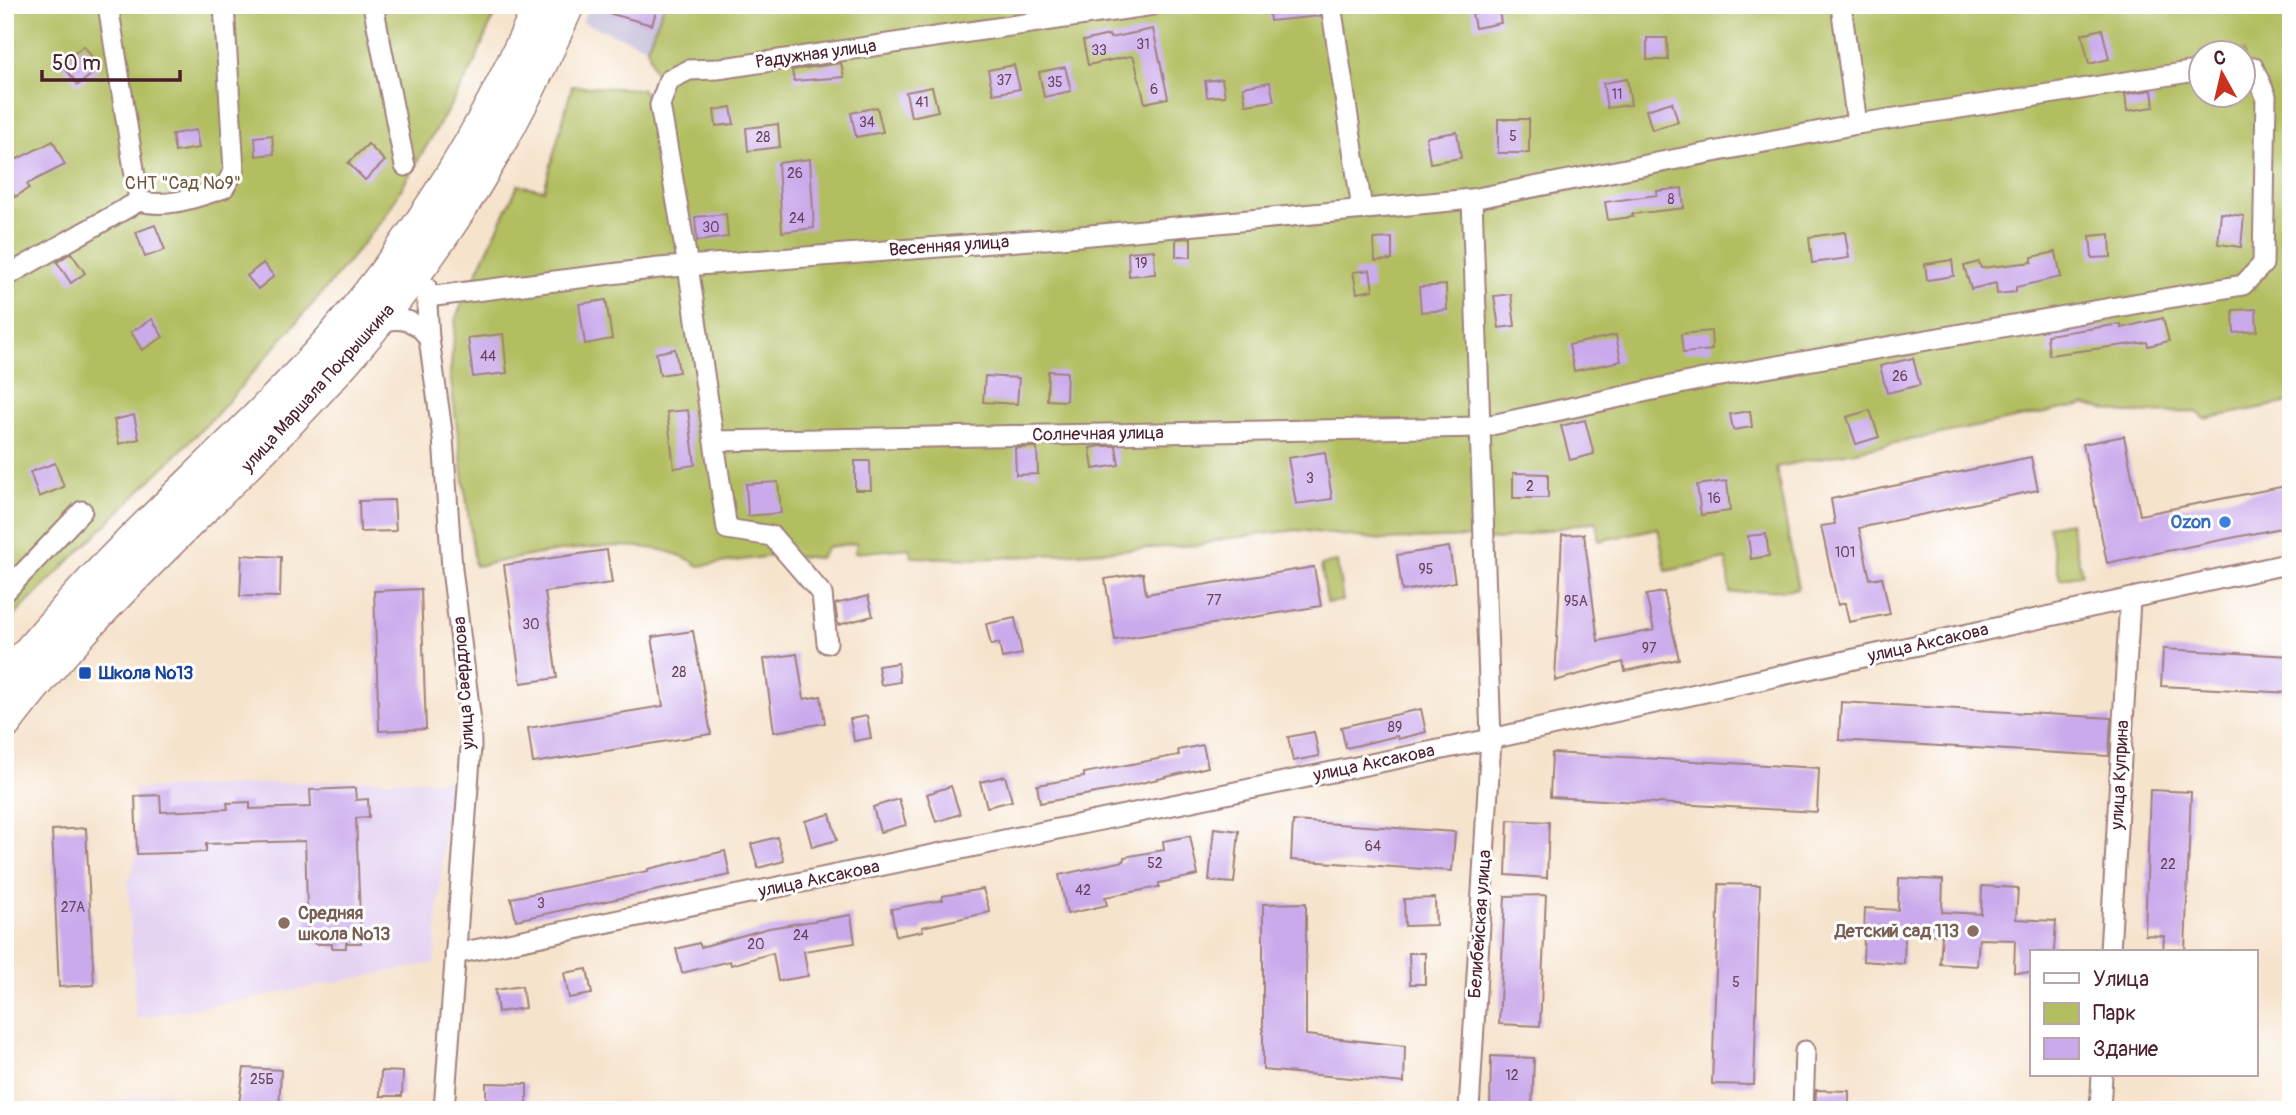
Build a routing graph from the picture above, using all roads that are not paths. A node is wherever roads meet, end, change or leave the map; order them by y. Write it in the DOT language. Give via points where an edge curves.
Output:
graph roads {
  1 [pos="108,5"];
  2 [pos="224,5"];
  3 [pos="373,5"];
  4 [pos="539,5"];
  5 [pos="569,5"];
  6 [pos="1153,5"];
  7 [pos="1332,5"];
  8 [pos="1841,5"];
  9 [pos="2188,72"];
  10 [pos="2258,78"];
  11 [pos="1857,124"];
  12 [pos="405,166"];
  13 [pos="1472,199"];
  14 [pos="139,201"];
  15 [pos="1362,209"];
  16 [pos="430,257"];
  17 [pos="688,266"];
  18 [pos="5,277"];
  19 [pos="427,297"];
  20 [pos="380,322"];
  21 [pos="429,339"];
  22 [pos="1482,427"];
  23 [pos="714,441"];
  24 [pos="82,511"];
  25 [pos="2291,563"];
  26 [pos="5,592"];
  27 [pos="2130,599"];
  28 [pos="828,643"];
  29 [pos="5,679"];
  30 [pos="5,725"];
  31 [pos="1492,739"];
  32 [pos="2110,950"];
  33 [pos="455,954"];
  34 [pos="1805,1051"];
  35 [pos="2102,1076"];
  36 [pos="444,1110"];
  37 [pos="1469,1110"];
  38 [pos="1802,1110"];
  39 [pos="2100,1110"];
  1 -- 14 [label="street"];
  2 -- 14 [label="street" via="234,171 224,188 187,200 154,206"];
  3 -- 12 [label="street"];
  4 -- 29 [label="main road, улица Маршала Покрышкина" via="467,150 379,280 289,384 87,584"];
  5 -- 16 [label="main road, улица Маршала Покрышкина" via="503,142"];
  6 -- 17 [label="street, Радужная улица" via="689,70 669,80 660,105"];
  7 -- 15 [label="street"];
  8 -- 11 [label="street"];
  9 -- 11 [label="street, Весенняя улица"];
  10 -- 22 [label="street, Солнечная улица" via="2266,96 2263,264 2244,285 1703,379"];
  11 -- 13 [label="street, Весенняя улица"];
  13 -- 15 [label="street, Весенняя улица"];
  13 -- 22 [label="street, Белибейская улица"];
  14 -- 18 [label="street"];
  15 -- 17 [label="street, Весенняя улица"];
  16 -- 19 [label="street, улица Свердлова"];
  16 -- 20 [label="main road, улица Маршала Покрышкина"];
  17 -- 19 [label="street, Весенняя улица"];
  17 -- 23 [label="street, Радужная улица"];
  19 -- 21 [label="street, улица Свердлова"];
  20 -- 21 [label="street" via="410,321"];
  20 -- 30 [label="main road, улица Маршала Покрышкина" via="292,421 85,629"];
  21 -- 33 [label="street, улица Свердлова" via="470,714"];
  22 -- 23 [label="street, Солнечная улица"];
  22 -- 31 [label="street, Белибейская улица"];
  23 -- 28 [label="street, Радужная улица" via="727,529 772,536 822,594"];
  24 -- 26 [label="street"];
  25 -- 27 [label="street, улица Аксакова"];
  27 -- 31 [label="street, улица Аксакова"];
  27 -- 32 [label="street, улица Куприна"];
  31 -- 33 [label="street, улица Аксакова"];
  31 -- 37 [label="street, Белибейская улица"];
  33 -- 36 [label="street, улица Свердлова"];
  34 -- 38 [label="street"];
  35 -- 39 [label="street"];
}
